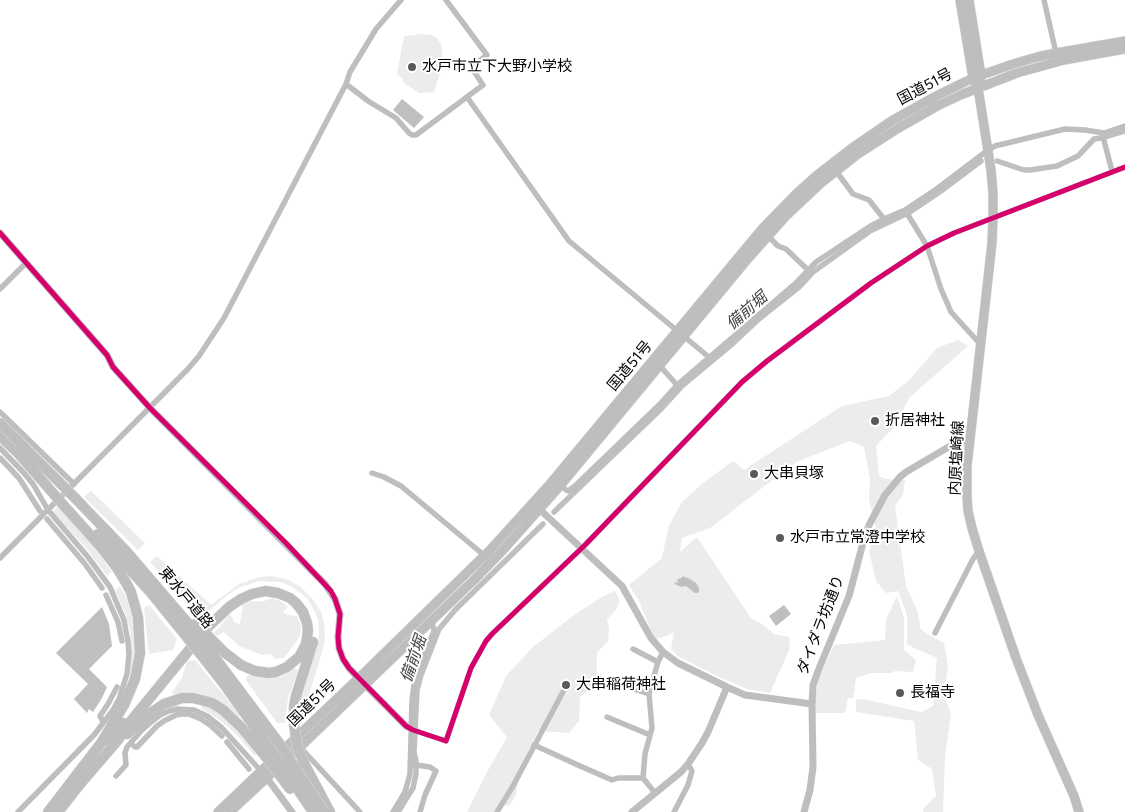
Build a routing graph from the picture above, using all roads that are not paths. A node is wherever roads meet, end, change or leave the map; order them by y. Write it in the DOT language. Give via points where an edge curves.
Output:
graph roads {
  1 [pos="401,0"];
  2 [pos="446,0"];
  3 [pos="960,0"];
  4 [pos="969,0"];
  5 [pos="1044,0"];
  6 [pos="1125,41"];
  7 [pos="1125,49"];
  8 [pos="1056,53"];
  9 [pos="977,77"];
  10 [pos="346,84"];
  11 [pos="978,88"];
  12 [pos="467,97"];
  13 [pos="1125,126"];
  14 [pos="1102,133"];
  15 [pos="988,150"];
  16 [pos="1125,167"];
  17 [pos="836,171"];
  18 [pos="1112,171"];
  19 [pos="907,213"];
  20 [pos="993,218"];
  21 [pos="884,219"];
  22 [pos="0,233"];
  23 [pos="768,236"];
  24 [pos="928,246"];
  25 [pos="26,263"];
  26 [pos="808,270"];
  27 [pos="0,289"];
  28 [pos="681,333"];
  29 [pos="981,344"];
  30 [pos="710,358"];
  31 [pos="660,366"];
  32 [pos="677,385"];
  33 [pos="150,408"];
  34 [pos="0,412"];
  35 [pos="0,424"];
  36 [pos="0,436"];
  37 [pos="970,440"];
  38 [pos="0,448"];
  39 [pos="372,473"];
  40 [pos="74,484"];
  41 [pos="560,486"];
  42 [pos="70,504"];
  43 [pos="537,507"];
  44 [pos="48,510"];
  45 [pos="581,548"];
  46 [pos="979,551"];
  47 [pos="485,556"];
  48 [pos="0,558"];
  49 [pos="429,622"];
  50 [pos="192,629"];
  51 [pos="935,633"];
  52 [pos="204,644"];
  53 [pos="633,648"];
  54 [pos="663,652"];
  55 [pos="658,662"];
  56 [pos="606,680"];
  57 [pos="361,681"];
  58 [pos="727,687"];
  59 [pos="565,688"];
  60 [pos="650,694"];
  61 [pos="812,704"];
  62 [pos="607,718"];
  63 [pos="414,730"];
  64 [pos="650,735"];
  65 [pos="118,740"];
  66 [pos="102,743"];
  67 [pos="534,745"];
  68 [pos="300,747"];
  69 [pos="272,750"];
  70 [pos="415,764"];
  71 [pos="688,764"];
  72 [pos="264,774"];
  73 [pos="116,776"];
  74 [pos="643,778"];
  75 [pos="655,793"];
  76 [pos="18,812"];
  77 [pos="48,812"];
  78 [pos="58,812"];
  79 [pos="218,812"];
  80 [pos="230,812"];
  81 [pos="292,812"];
  82 [pos="307,812"];
  83 [pos="313,812"];
  84 [pos="324,812"];
  85 [pos="330,812"];
  86 [pos="360,812"];
  87 [pos="394,812"];
  88 [pos="420,812"];
  89 [pos="497,812"];
  90 [pos="632,812"];
  91 [pos="674,812"];
  92 [pos="804,812"];
  93 [pos="1080,812"];
  1 -- 10 [label="street" via="376,29"];
  2 -- 12 [label="street" via="487,55 472,70 483,85"];
  3 -- 9 [label="main road"];
  4 -- 9 [label="main road"];
  5 -- 8 [label="street"];
  6 -- 8 [label="main road, 国道51号"];
  7 -- 11 [label="main road, 国道51号" via="1043,65"];
  8 -- 9 [label="main road, 国道51号"];
  9 -- 11 [label="main road, 内原塩崎線"];
  9 -- 28 [label="main road, 国道51号" via="893,120 816,176 762,229"];
  10 -- 12 [label="street" via="396,118 412,135"];
  10 -- 33 [label="street" via="224,318 199,356"];
  11 -- 15 [label="main road, 内原塩崎線"];
  11 -- 17 [label="main road, 国道51号" via="897,128"];
  12 -- 28 [label="street" via="566,237"];
  13 -- 14 [label="street"];
  14 -- 15 [label="street" via="1065,130"];
  14 -- 18 [label="street"];
  15 -- 19 [label="street"];
  15 -- 20 [label="main road, 内原塩崎線"];
  16 -- 18 [label="street"];
  17 -- 21 [label="street" via="853,194 870,200"];
  17 -- 23 [label="main road, 国道51号"];
  18 -- 20 [label="street"];
  19 -- 21 [label="street"];
  19 -- 24 [label="street"];
  20 -- 24 [label="street"];
  20 -- 29 [label="main road, 内原塩崎線"];
  21 -- 26 [label="street"];
  22 -- 25 [label="street"];
  23 -- 26 [label="street"];
  23 -- 28 [label="main road, 国道51号"];
  24 -- 29 [label="street" via="951,312"];
  24 -- 45 [label="street" via="871,283 742,382"];
  25 -- 27 [label="street"];
  25 -- 33 [label="street"];
  26 -- 30 [label="street"];
  28 -- 30 [label="street"];
  28 -- 31 [label="main road, 国道51号"];
  28 -- 43 [label="main road, 国道51号"];
  29 -- 37 [label="main road, 内原塩崎線"];
  30 -- 32 [label="street"];
  31 -- 32 [label="street"];
  31 -- 41 [label="main road, 国道51号"];
  32 -- 41 [label="street" via="575,486 568,491"];
  33 -- 40 [label="street"];
  33 -- 57 [label="street" via="331,591 340,614 339,648 349,668"];
  34 -- 40 [label="street"];
  35 -- 42 [label="highway, 東水戸道路, bridge"];
  36 -- 42 [label="highway, bridge"];
  37 -- 46 [label="main road, 内原塩崎線" via="967,496"];
  37 -- 61 [label="street, ダイダラ坊通り" via="952,445 906,472 877,509 867,532 850,596 818,671"];
  38 -- 44 [label="street" via="28,479"];
  39 -- 47 [label="street" via="401,486"];
  40 -- 44 [label="street"];
  41 -- 43 [label="main road, 国道51号"];
  42 -- 50 [label="highway, 東水戸道路" via="152,594"];
  42 -- 50 [label="highway, 東水戸道路" via="129,549"];
  42 -- 66 [label="highway" via="117,568 131,592 138,617 140,653 135,679"];
  43 -- 45 [label="street"];
  43 -- 47 [label="main road, 国道51号"];
  43 -- 49 [label="main road, 国道51号" via="480,574"];
  44 -- 48 [label="street"];
  44 -- 76 [label="street" via="110,587 124,620 128,664 124,686 113,710 94,735"];
  45 -- 54 [label="street" via="622,586 651,638"];
  45 -- 63 [label="street" via="486,641 471,668 446,741"];
  46 -- 51 [label="street"];
  46 -- 93 [label="main road, 内原塩崎線" via="1038,715"];
  47 -- 57 [label="main road, 国道51号"];
  49 -- 57 [label="main road, 国道51号"];
  49 -- 63 [label="street" via="434,631 414,685"];
  50 -- 52 [label="highway, 東水戸道路, bridge"];
  50 -- 52 [label="highway, bridge"];
  52 -- 65 [label="highway" via="255,671 276,672 288,667 304,651 307,623 296,603 278,593 264,591 241,598 208,627"];
  52 -- 69 [label="highway, 東水戸道路" via="224,684"];
  53 -- 55 [label="street"];
  54 -- 55 [label="street"];
  54 -- 58 [label="street"];
  55 -- 60 [label="street"];
  56 -- 60 [label="street"];
  57 -- 63 [label="street"];
  57 -- 68 [label="main road, 国道51号"];
  57 -- 72 [label="main road, 国道51号"];
  58 -- 61 [label="street" via="751,696"];
  58 -- 71 [label="street" via="708,732"];
  59 -- 67 [label="street"];
  60 -- 64 [label="street"];
  61 -- 92 [label="street, ダイダラ坊通り" via="813,767"];
  62 -- 64 [label="street"];
  63 -- 70 [label="street"];
  64 -- 74 [label="street"];
  65 -- 69 [label="highway" via="164,704 193,698 223,710"];
  65 -- 78 [label="highway"];
  66 -- 77 [label="highway"];
  66 -- 85 [label="highway, bridge" via="114,734 188,643 233,596 263,586 280,588 301,601 313,624 312,648 296,696 294,724 297,746 306,769"];
  67 -- 74 [label="street" via="612,780"];
  67 -- 89 [label="street"];
  68 -- 72 [label="main road, 国道51号"];
  68 -- 86 [label="street"];
  69 -- 82 [label="highway, bridge"];
  69 -- 83 [label="highway, 東水戸道路, bridge"];
  69 -- 84 [label="highway, 東水戸道路, bridge"];
  70 -- 87 [label="street"];
  70 -- 88 [label="street" via="436,770"];
  71 -- 75 [label="street"];
  71 -- 91 [label="street" via="692,772"];
  72 -- 73 [label="street" via="207,716 194,710 177,709 160,715 141,731 127,747 126,765"];
  72 -- 79 [label="main road, 国道51号"];
  72 -- 80 [label="main road, 国道51号"];
  72 -- 81 [label="street"];
  74 -- 75 [label="street"];
  75 -- 90 [label="street"];
}
